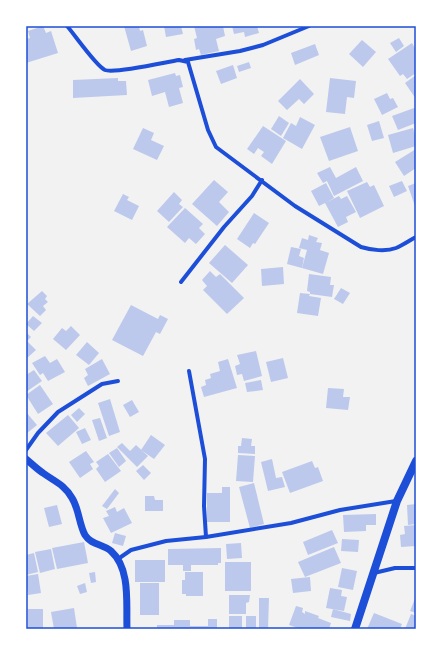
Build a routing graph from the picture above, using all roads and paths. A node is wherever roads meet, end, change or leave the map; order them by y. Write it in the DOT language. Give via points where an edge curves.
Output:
graph roads {
  1 [pos="66,26"];
  2 [pos="309,26"];
  3 [pos="184,60"];
  4 [pos="262,180"];
  5 [pos="416,237"];
  6 [pos="181,282"];
  7 [pos="189,371"];
  8 [pos="118,381"];
  9 [pos="26,450"];
  10 [pos="26,459"];
  11 [pos="416,461"];
  12 [pos="397,501"];
  13 [pos="206,537"];
  14 [pos="118,559"];
  15 [pos="416,568"];
  16 [pos="374,573"];
  17 [pos="126,629"];
  18 [pos="355,629"];
  1 -- 3 [label="street" via="94,60 107,71"];
  2 -- 3 [label="street" via="264,45"];
  3 -- 4 [label="street" via="189,64 208,130 216,147"];
  4 -- 5 [label="street" via="295,206 361,247 392,250"];
  4 -- 6 [label="street" via="252,196"];
  7 -- 13 [label="street" via="205,459"];
  8 -- 9 [label="street" via="102,384 58,412"];
  10 -- 14 [label="street" via="64,487 73,498 86,536 111,551"];
  11 -- 12 [label="main road"];
  12 -- 13 [label="street"];
  12 -- 16 [label="main road"];
  13 -- 14 [label="street" via="166,541 131,550"];
  14 -- 17 [label="street" via="124,571"];
  15 -- 16 [label="street" via="394,568"];
  16 -- 18 [label="main road"];
}
